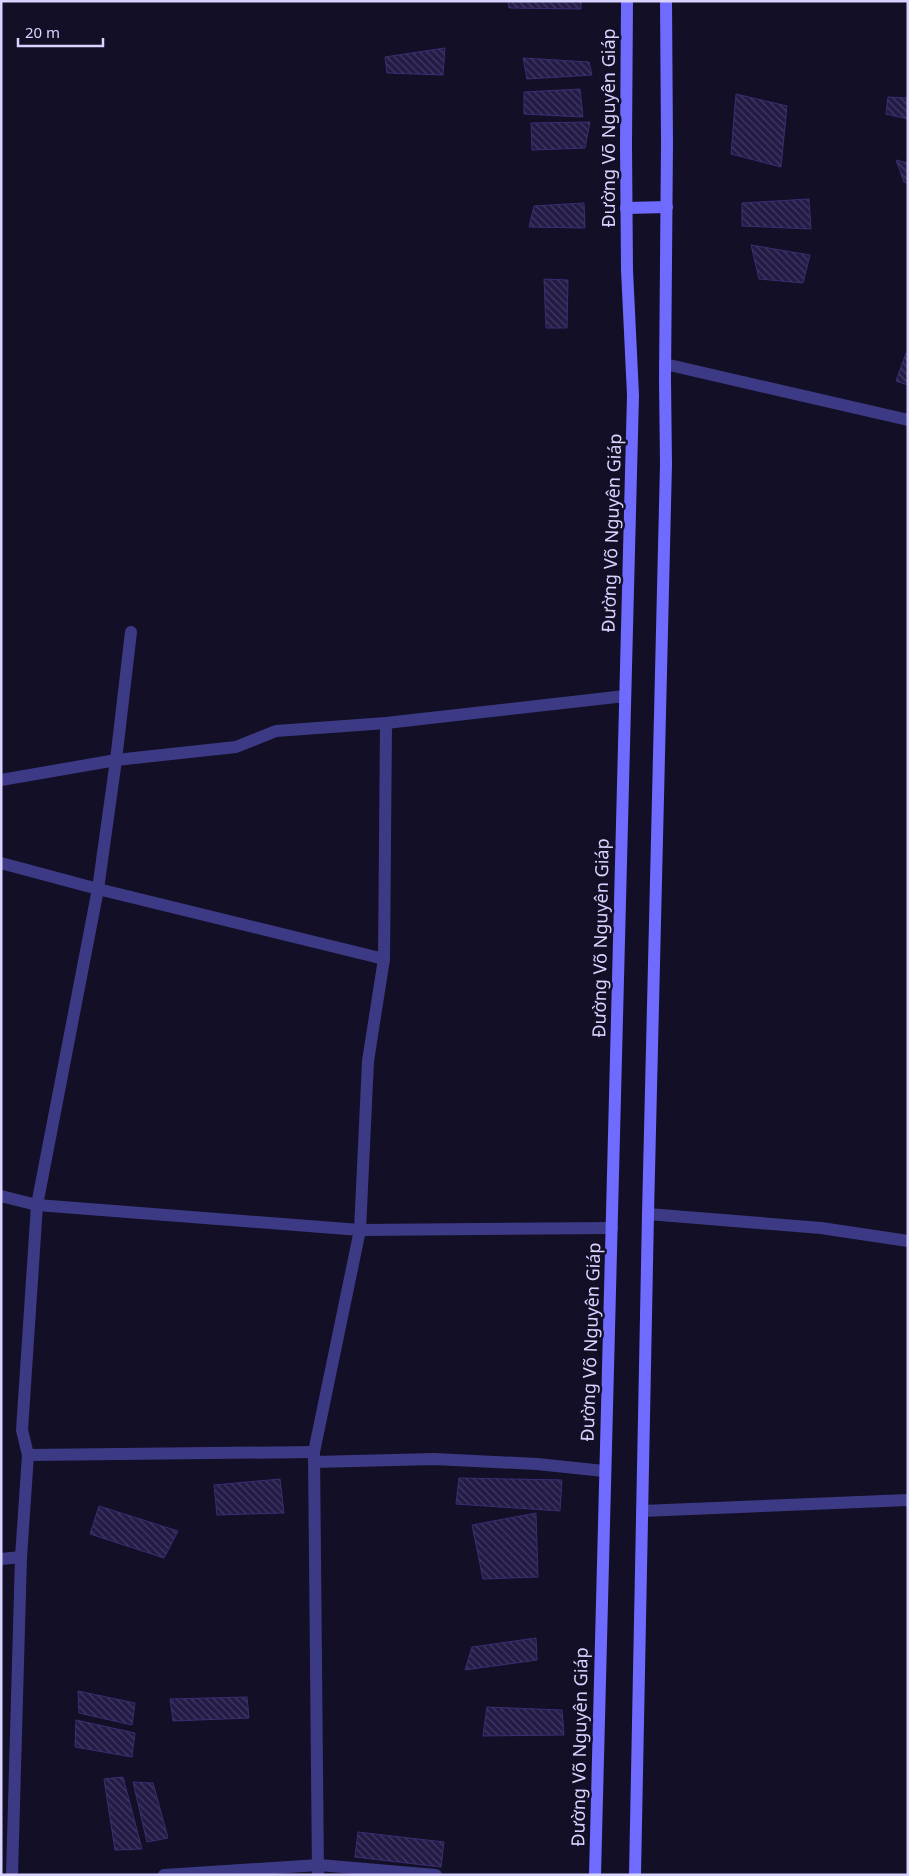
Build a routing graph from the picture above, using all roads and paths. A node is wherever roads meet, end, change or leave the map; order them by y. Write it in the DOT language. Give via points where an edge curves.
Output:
graph roads {
  1 [pos="628,1"];
  2 [pos="666,1"];
  3 [pos="667,207"];
  4 [pos="626,208"];
  5 [pos="665,364"];
  6 [pos="908,420"];
  7 [pos="131,632"];
  8 [pos="625,696"];
  9 [pos="386,723"];
  10 [pos="116,760"];
  11 [pos="1,780"];
  12 [pos="1,862"];
  13 [pos="98,890"];
  14 [pos="384,959"];
  15 [pos="1,1196"];
  16 [pos="37,1206"];
  17 [pos="648,1214"];
  18 [pos="612,1228"];
  19 [pos="360,1230"];
  20 [pos="908,1241"];
  21 [pos="28,1455"];
  22 [pos="314,1457"];
  23 [pos="604,1471"];
  24 [pos="908,1500"];
  25 [pos="642,1511"];
  26 [pos="21,1557"];
  27 [pos="1,1558"];
  28 [pos="319,1870"];
  29 [pos="12,1875"];
  30 [pos="164,1875"];
  31 [pos="436,1875"];
  32 [pos="595,1875"];
  33 [pos="635,1875"];
  1 -- 4 [label="main road, Đường Võ Nguyên Giáp"];
  2 -- 3 [label="main road"];
  3 -- 4 [label="main road"];
  3 -- 5 [label="main road"];
  4 -- 8 [label="main road, Đường Võ Nguyên Giáp" via="633,395"];
  5 -- 6 [label="street"];
  5 -- 17 [label="main road" via="666,474"];
  7 -- 10 [label="street"];
  8 -- 9 [label="street"];
  8 -- 18 [label="main road, Đường Võ Nguyên Giáp"];
  9 -- 10 [label="street" via="276,731 236,748"];
  9 -- 14 [label="street"];
  10 -- 11 [label="street"];
  10 -- 13 [label="street"];
  12 -- 13 [label="street"];
  13 -- 14 [label="street"];
  13 -- 16 [label="street"];
  14 -- 19 [label="street" via="368,1061"];
  15 -- 16 [label="street"];
  16 -- 19 [label="street"];
  16 -- 21 [label="street" via="22,1430"];
  17 -- 20 [label="street" via="821,1228"];
  17 -- 25 [label="main road"];
  18 -- 19 [label="street"];
  18 -- 23 [label="main road, Đường Võ Nguyên Giáp"];
  19 -- 22 [label="street"];
  21 -- 22 [label="street"];
  21 -- 26 [label="street"];
  22 -- 23 [label="street" via="434,1459"];
  22 -- 28 [label="street"];
  23 -- 32 [label="main road, Đường Võ Nguyên Giáp"];
  24 -- 25 [label="street"];
  25 -- 33 [label="main road"];
  26 -- 27 [label="street"];
  26 -- 29 [label="street"];
  28 -- 30 [label="street"];
  28 -- 31 [label="street"];
}
